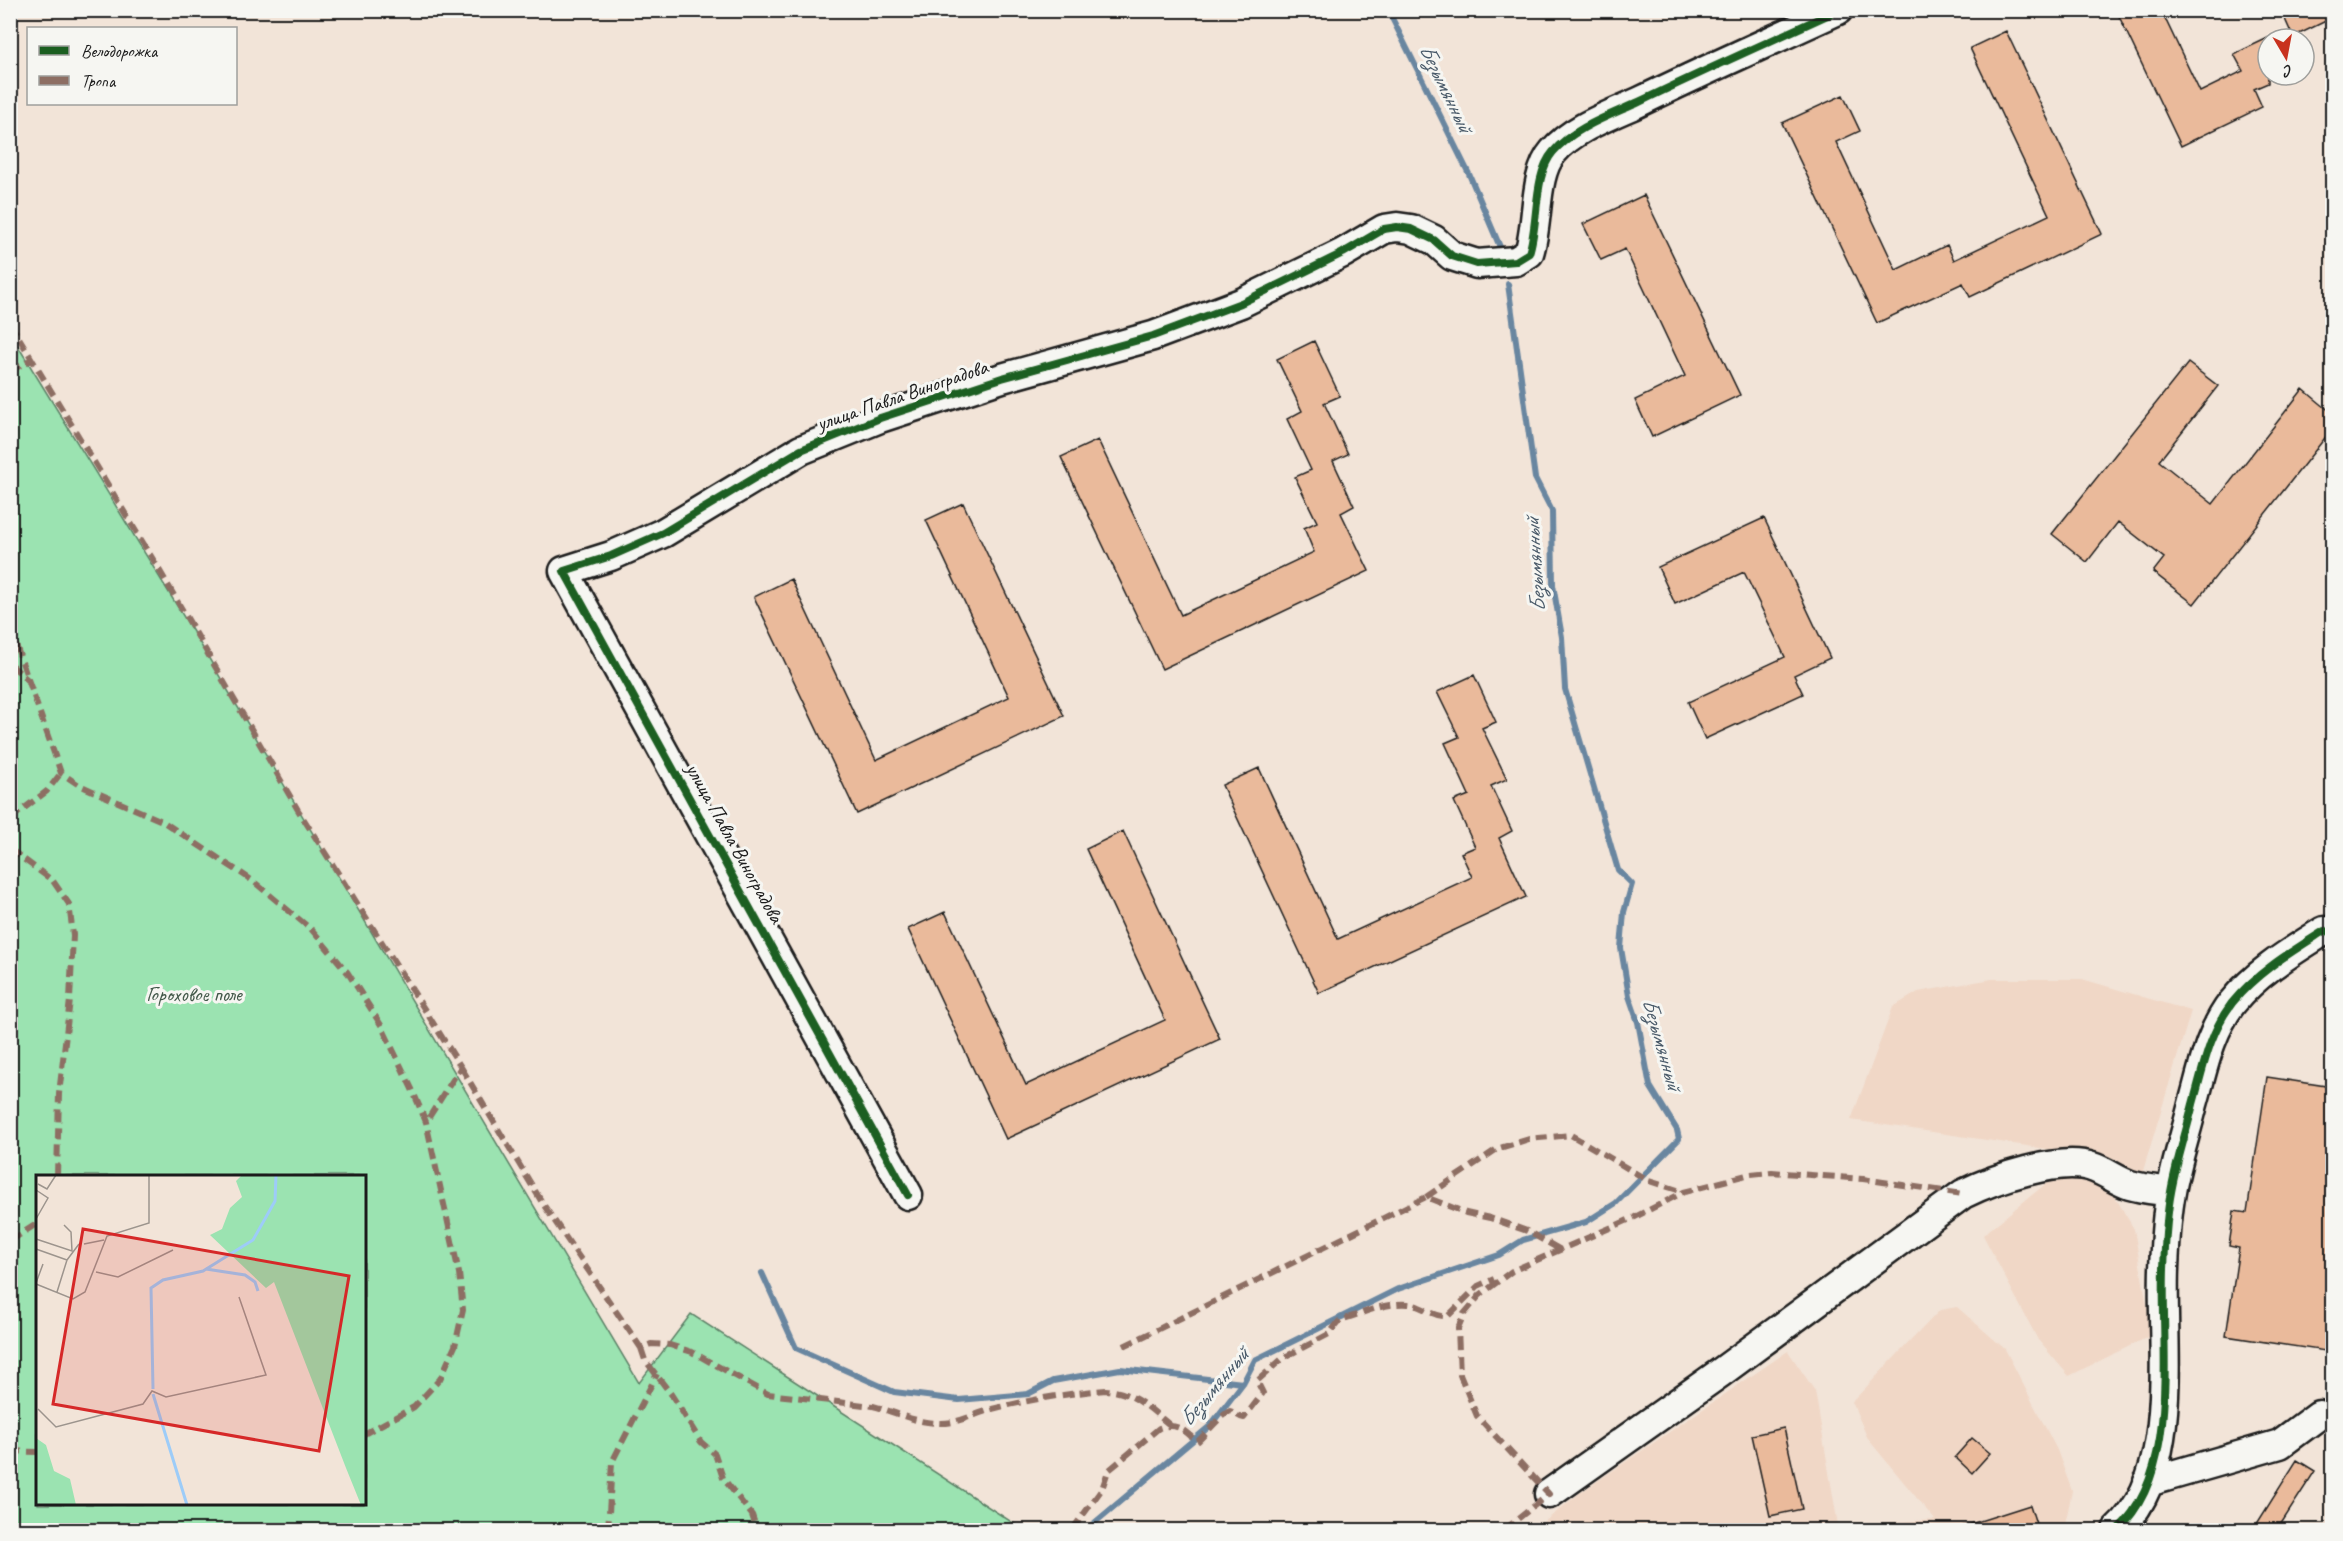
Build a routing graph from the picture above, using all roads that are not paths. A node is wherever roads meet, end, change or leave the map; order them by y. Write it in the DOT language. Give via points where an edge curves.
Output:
graph roads {
  1 [pos="1838,10"];
  2 [pos="2328,932"];
  3 [pos="2171,1192"];
  4 [pos="908,1195"];
  5 [pos="2319,1415"];
  6 [pos="2148,1482"];
  7 [pos="1550,1494"];
  8 [pos="2117,1530"];
  1 -- 4 [label="street, улица Павла Виноградова" via="1571,137 1552,152 1542,170 1536,234 1529,253 1516,261 1477,264 1452,256 1434,240 1411,229 1384,229 1241,303 1164,332 880,418 801,450 663,533 564,570"];
  2 -- 3 [label="street" via="2257,976 2216,1028"];
  3 -- 6 [label="street" via="2164,1276 2159,1448"];
  3 -- 7 [label="street" via="2129,1185 2091,1166 2019,1172 1978,1186"];
  5 -- 6 [label="street" via="2280,1444"];
  6 -- 8 [label="street" via="2132,1516"];
}
